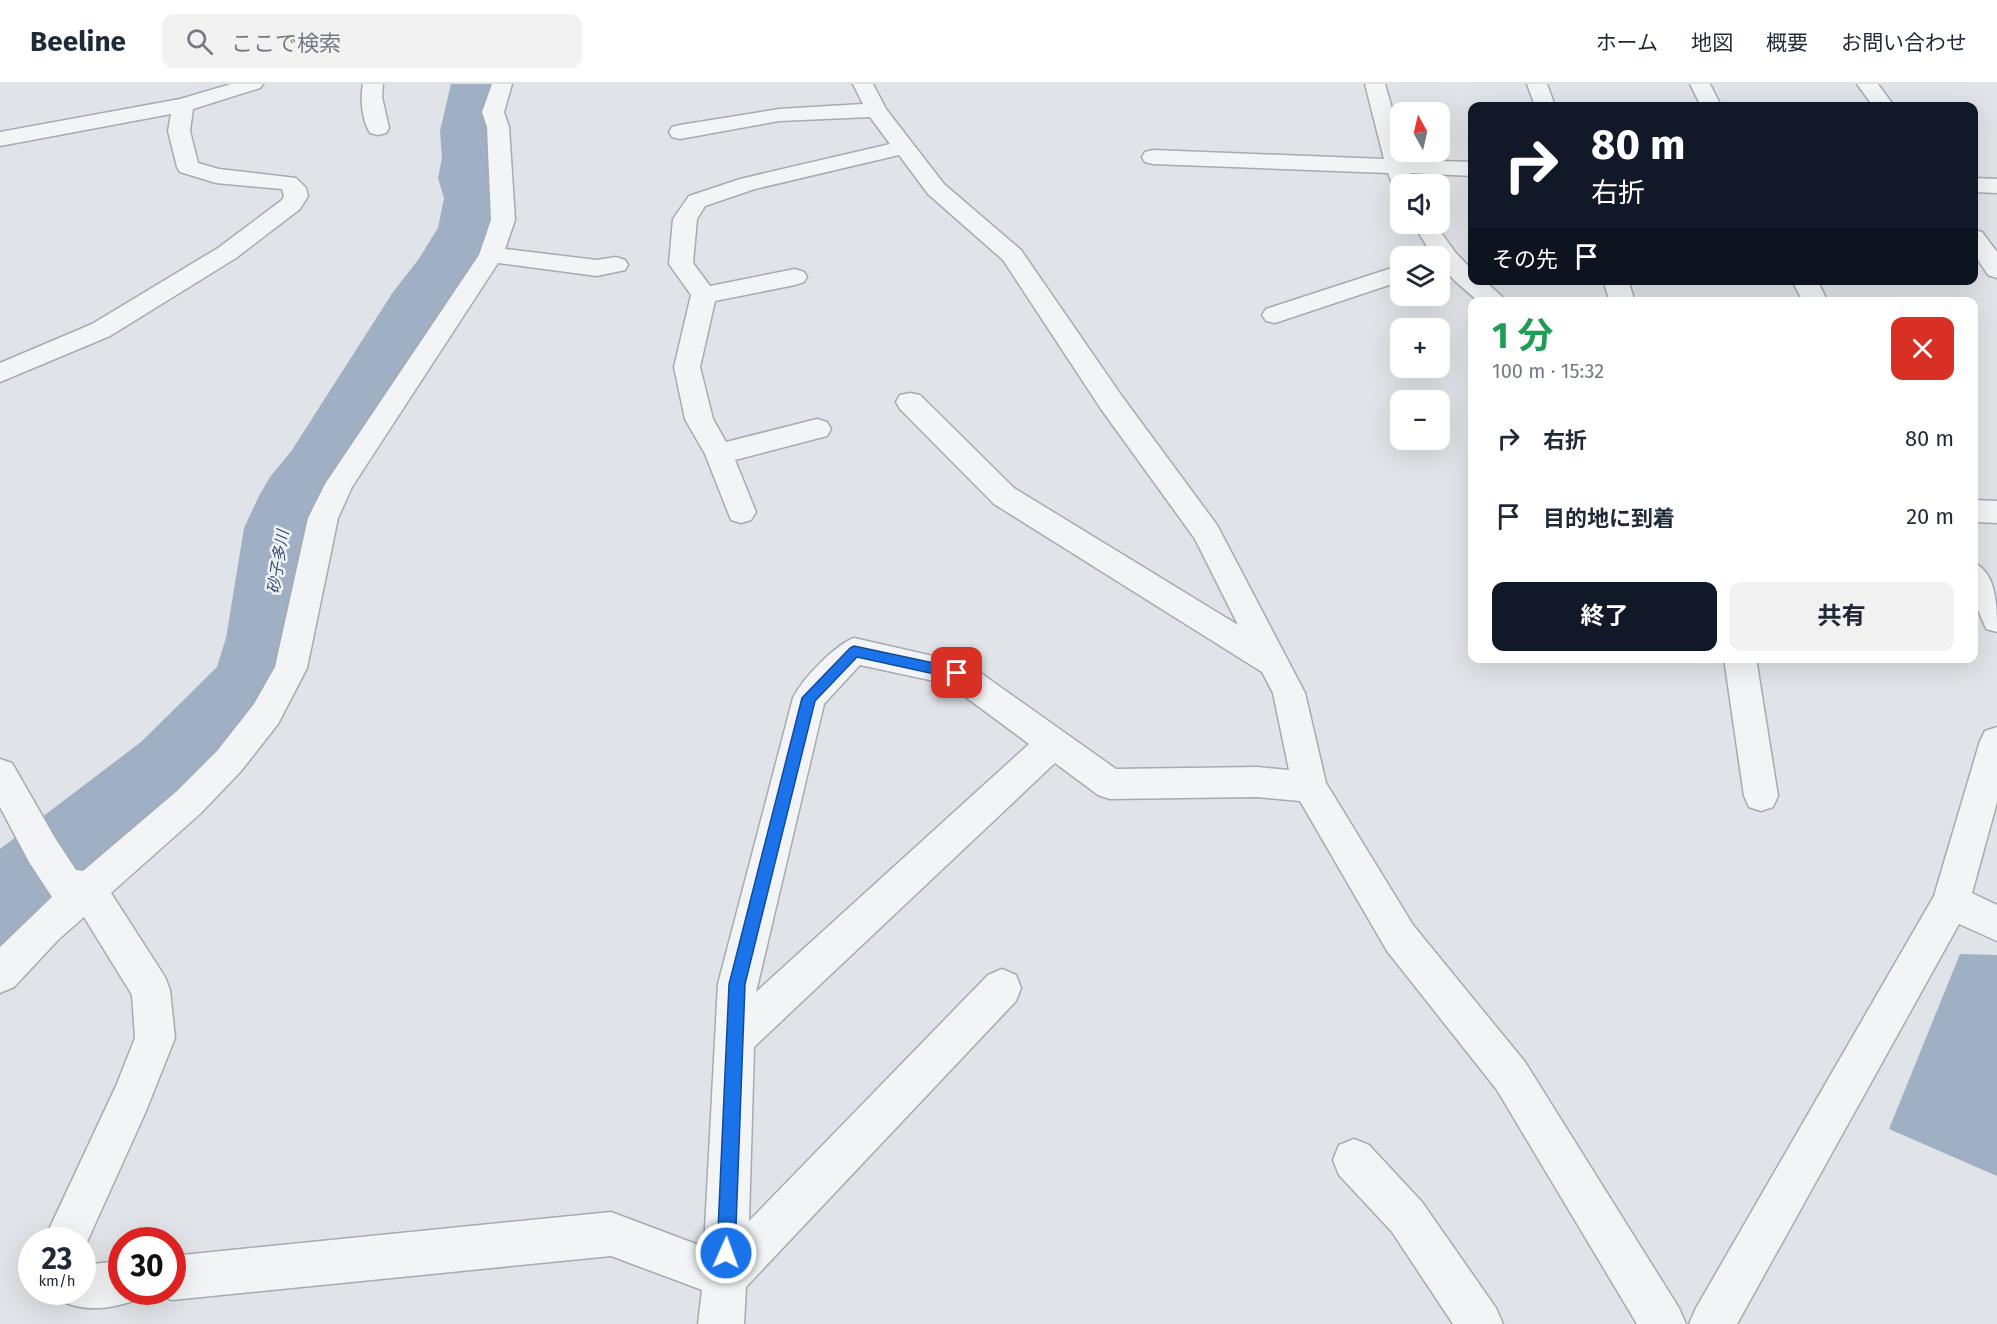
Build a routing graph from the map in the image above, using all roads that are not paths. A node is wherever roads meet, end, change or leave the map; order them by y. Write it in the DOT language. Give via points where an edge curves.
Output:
graph roads {
  1 [pos="253,84"];
  2 [pos="373,84"];
  3 [pos="502,84"];
  4 [pos="1375,84"];
  5 [pos="1537,84"];
  6 [pos="1700,84"];
  7 [pos="1867,84"];
  8 [pos="870,97"];
  9 [pos="1544,102"];
  10 [pos="1709,102"];
  11 [pos="1880,102"];
  12 [pos="183,105"];
  13 [pos="378,128"];
  14 [pos="680,132"];
  15 [pos="0,139"];
  16 [pos="904,147"];
  17 [pos="1153,156"];
  18 [pos="1468,169"];
  19 [pos="1390,174"];
  20 [pos="1399,174"];
  21 [pos="1411,174"];
  22 [pos="1978,185"];
  23 [pos="1997,186"];
  24 [pos="1978,243"];
  25 [pos="491,255"];
  26 [pos="616,265"];
  27 [pos="1450,266"];
  28 [pos="1997,270"];
  29 [pos="795,277"];
  30 [pos="1390,277"];
  31 [pos="1468,282"];
  32 [pos="1472,285"];
  33 [pos="704,295"];
  34 [pos="1489,297"];
  35 [pos="1275,315"];
  36 [pos="0,373"];
  37 [pos="910,402"];
  38 [pos="817,429"];
  39 [pos="719,454"];
  40 [pos="1978,511"];
  41 [pos="741,512"];
  42 [pos="1997,512"];
  43 [pos="1978,582"];
  44 [pos="1997,620"];
  45 [pos="1274,663"];
  46 [pos="1741,663"];
  47 [pos="1997,741"];
  48 [pos="1054,743"];
  49 [pos="0,774"];
  50 [pos="1310,787"];
  51 [pos="1761,796"];
  52 [pos="76,887"];
  53 [pos="1951,902"];
  54 [pos="1997,923"];
  55 [pos="0,974"];
  56 [pos="1002,988"];
  57 [pos="734,1039"];
  58 [pos="1354,1160"];
  59 [pos="72,1227"];
  60 [pos="186,1277"];
  61 [pos="725,1277"];
  62 [pos="721,1324"];
  63 [pos="1480,1324"];
  64 [pos="1663,1324"];
  65 [pos="1712,1324"];
  1 -- 12 [label="street"];
  2 -- 13 [label="street" via="371,97"];
  3 -- 25 [label="street" via="493,112 498,127 503,220"];
  4 -- 20 [label="street"];
  5 -- 9 [label="street"];
  6 -- 10 [label="street"];
  7 -- 11 [label="street"];
  8 -- 14 [label="street"];
  8 -- 16 [label="street"];
  12 -- 15 [label="street"];
  12 -- 36 [label="street" via="179,131 188,167 216,176 288,183 295,188 292,204 227,252 101,330"];
  16 -- 33 [label="street" via="748,184 697,201 685,219 681,264"];
  16 -- 45 [label="street" via="936,189 1012,255 1111,402 1207,533"];
  17 -- 19 [label="street"];
  18 -- 21 [label="street"];
  22 -- 23 [label="street"];
  24 -- 28 [label="street"];
  25 -- 26 [label="street" via="597,268"];
  25 -- 52 [label="street" via="339,484 323,518 291,668 266,714 230,761 189,802"];
  27 -- 31 [label="street"];
  29 -- 33 [label="street"];
  30 -- 35 [label="street"];
  32 -- 34 [label="street"];
  33 -- 39 [label="street" via="687,367 699,418"];
  37 -- 45 [label="street" via="1004,496"];
  38 -- 39 [label="street"];
  39 -- 41 [label="street"];
  40 -- 42 [label="street"];
  43 -- 44 [label="street"];
  45 -- 50 [label="street" via="1289,693"];
  46 -- 51 [label="street"];
  47 -- 53 [label="street"];
  48 -- 50 [label="street" via="1110,784 1257,782"];
  48 -- 57 [label="street"];
  48 -- 57 [label="street" via="957,673 854,651 809,698 737,984"];
  49 -- 52 [label="street" via="42,850"];
  50 -- 64 [label="street" via="1400,938 1510,1076"];
  52 -- 55 [label="street"];
  52 -- 59 [label="street" via="151,990 155,1038"];
  53 -- 54 [label="street"];
  53 -- 65 [label="street"];
  56 -- 61 [label="street"];
  57 -- 61 [label="street"];
  58 -- 63 [label="street" via="1407,1217"];
  60 -- 61 [label="street" via="611,1234"];
  61 -- 62 [label="street"];
}
